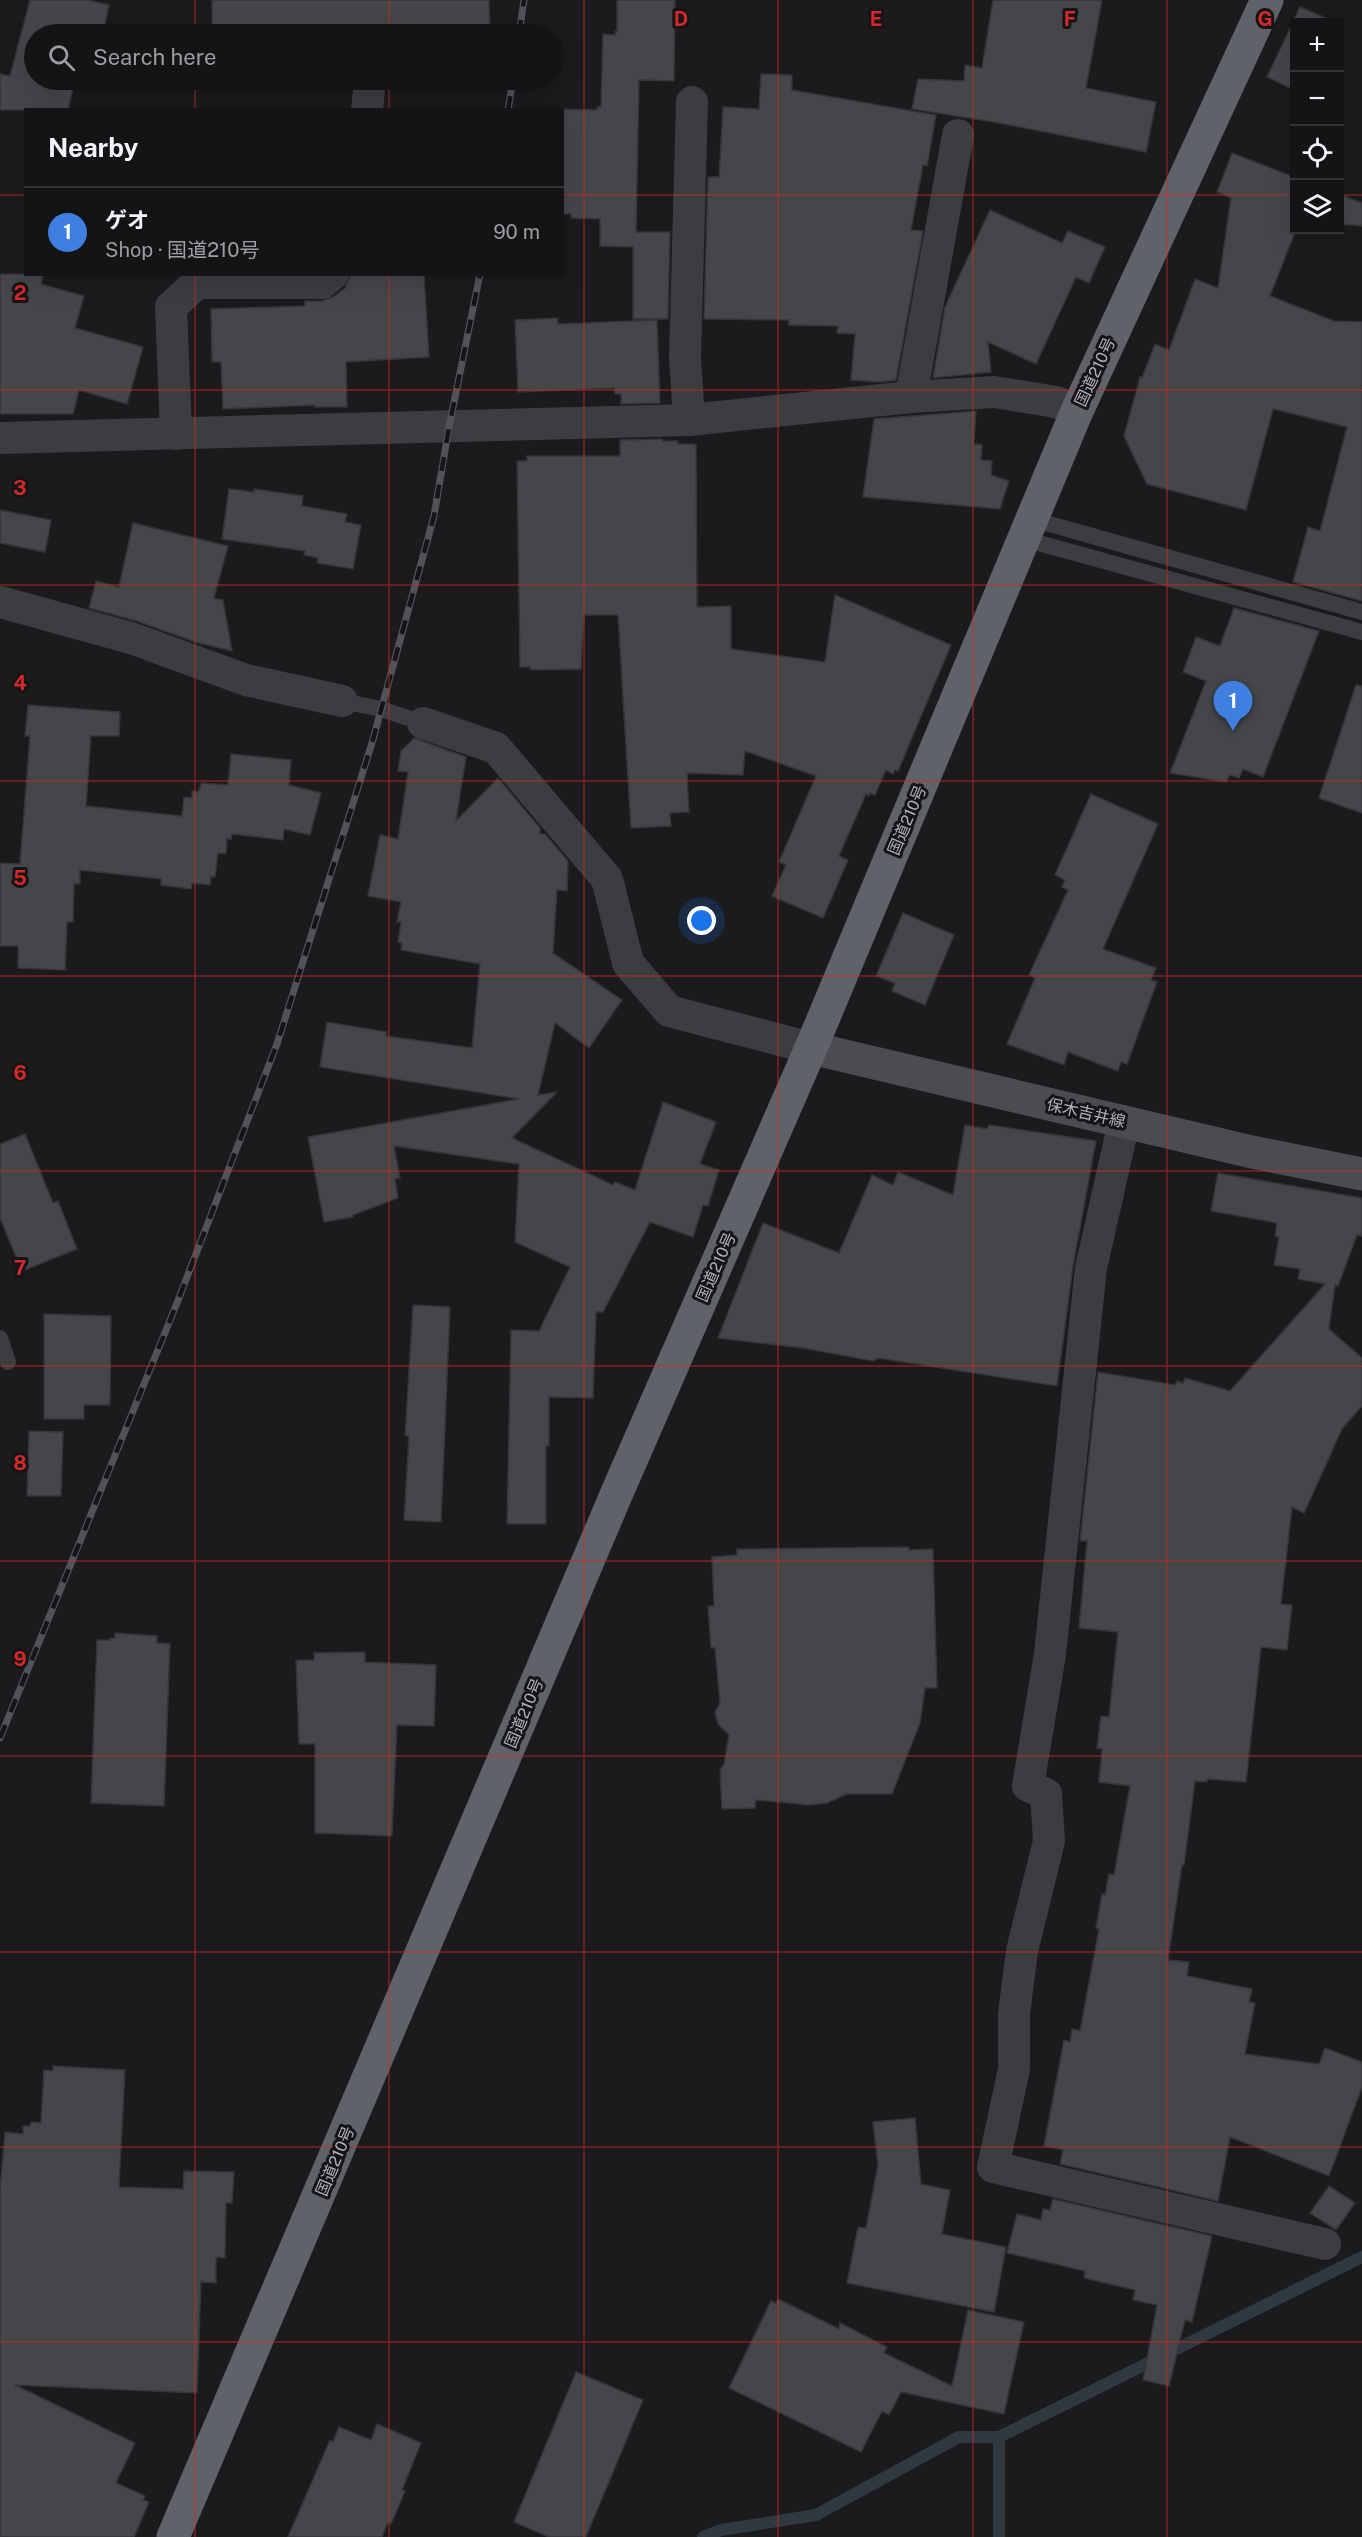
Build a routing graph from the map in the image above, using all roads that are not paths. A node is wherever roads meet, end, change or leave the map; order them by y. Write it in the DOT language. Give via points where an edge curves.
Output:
graph roads {
  1 [pos="1267,0"];
  2 [pos="369,90"];
  3 [pos="692,102"];
  4 [pos="367,108"];
  5 [pos="958,135"];
  6 [pos="331,276"];
  7 [pos="911,397"];
  8 [pos="1077,411"];
  9 [pos="689,420"];
  10 [pos="176,434"];
  11 [pos="0,438"];
  12 [pos="1028,529"];
  13 [pos="0,602"];
  14 [pos="1362,612"];
  15 [pos="1362,632"];
  16 [pos="342,701"];
  17 [pos="423,723"];
  18 [pos="811,1048"];
  19 [pos="1124,1122"];
  20 [pos="1362,1174"];
  21 [pos="0,1338"];
  22 [pos="8,1362"];
  23 [pos="1325,2244"];
  24 [pos="173,2537"];
  1 -- 8 [label="highway, 国道210号"];
  2 -- 4 [label="street"];
  3 -- 9 [label="street" via="686,357"];
  5 -- 7 [label="street"];
  6 -- 10 [label="street" via="322,283 197,283 171,307"];
  7 -- 8 [label="street" via="994,392 1056,402"];
  7 -- 9 [label="street"];
  8 -- 12 [label="highway, 国道210号"];
  9 -- 10 [label="street"];
  10 -- 11 [label="street"];
  12 -- 14 [label="lane"];
  12 -- 15 [label="lane"];
  12 -- 18 [label="highway, 国道210号"];
  13 -- 16 [label="street" via="131,638 246,680"];
  16 -- 17 [label="lane"];
  17 -- 18 [label="street" via="496,748 607,879 628,963 669,1011"];
  18 -- 19 [label="main road, 保木吉井線"];
  18 -- 24 [label="highway, 国道210号"];
  19 -- 20 [label="main road, 保木吉井線"];
  19 -- 23 [label="street" via="1090,1269 1050,1654 1028,1786 1046,1794 1049,1841 1022,1951 1014,2014 1014,2069 993,2167"];
  21 -- 22 [label="lane"];
}
